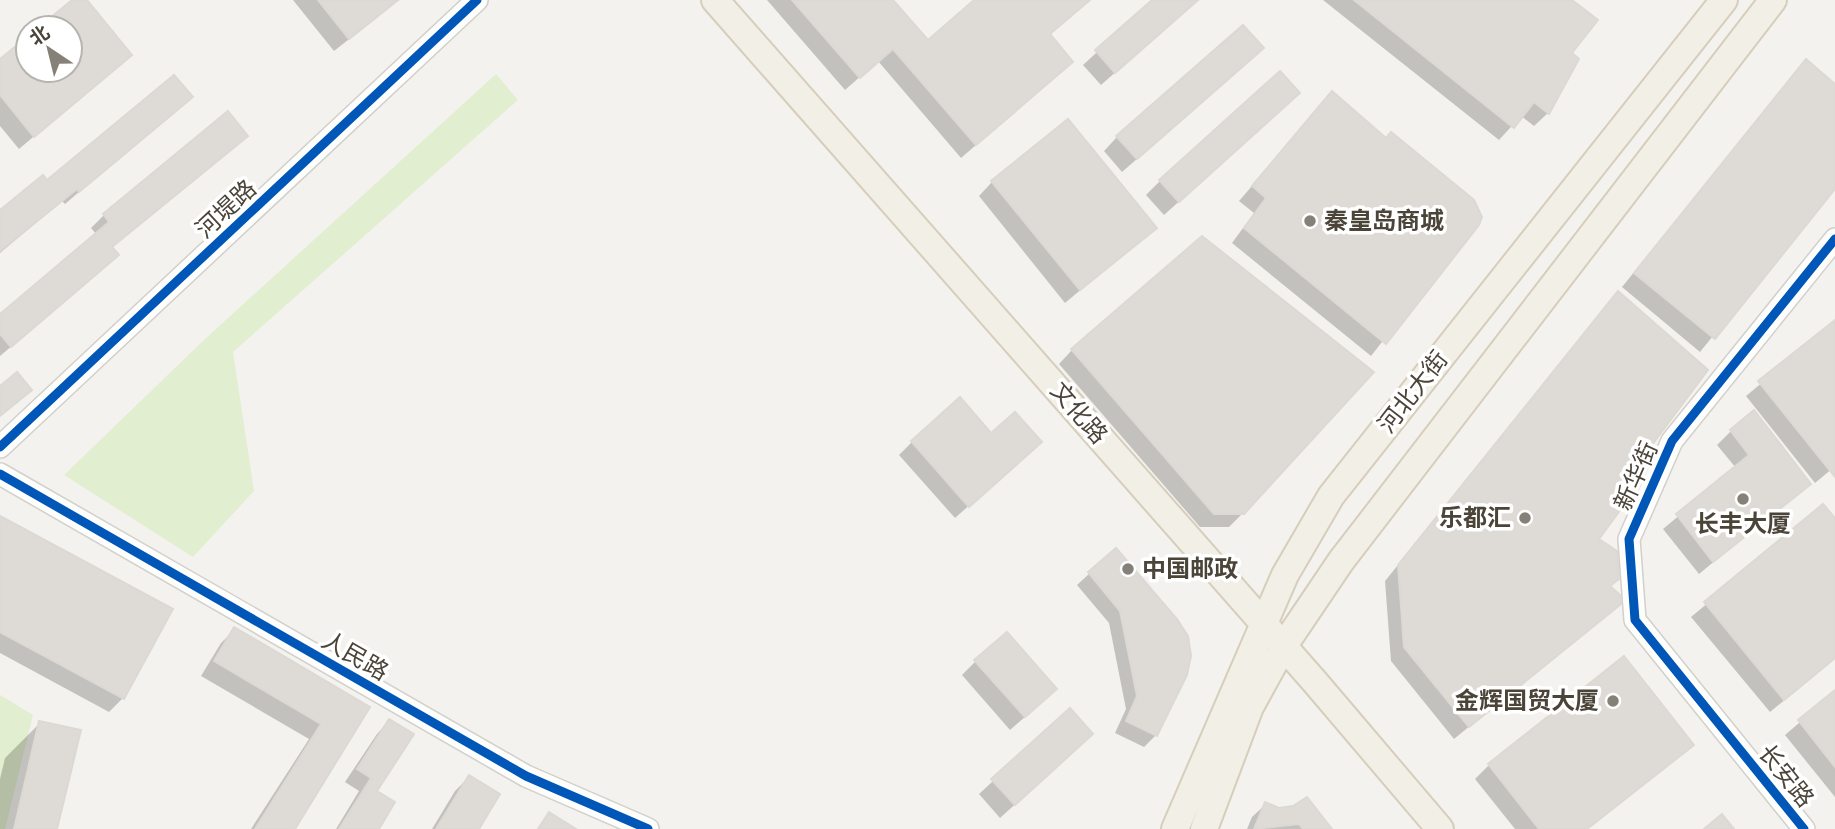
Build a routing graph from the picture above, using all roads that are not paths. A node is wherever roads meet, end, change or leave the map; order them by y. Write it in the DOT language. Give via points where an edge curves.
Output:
graph roads {
  1 [pos="477,0"];
  2 [pos="715,0"];
  3 [pos="1724,0"];
  4 [pos="1773,0"];
  5 [pos="1835,239"];
  6 [pos="0,447"];
  7 [pos="0,474"];
  8 [pos="1264,624"];
  9 [pos="1283,647"];
  10 [pos="1738,747"];
  11 [pos="648,829"];
  12 [pos="1175,829"];
  13 [pos="1204,829"];
  14 [pos="1440,829"];
  15 [pos="1804,829"];
  1 -- 6 [label="street, 河堤路"];
  2 -- 8 [label="main road, 文化路"];
  3 -- 8 [label="main road, 河北大街" via="1331,496 1285,575"];
  4 -- 9 [label="main road" via="1437,433"];
  5 -- 10 [label="street, 新华街" via="1672,441 1629,539 1635,620"];
  7 -- 11 [label="street, 人民路" via="526,776"];
  8 -- 9 [label="main road, 文化路"];
  8 -- 12 [label="main road, 河北大街"];
  9 -- 13 [label="main road" via="1250,707"];
  9 -- 14 [label="main road, 文化路"];
  10 -- 15 [label="street, 长安路"];
}
